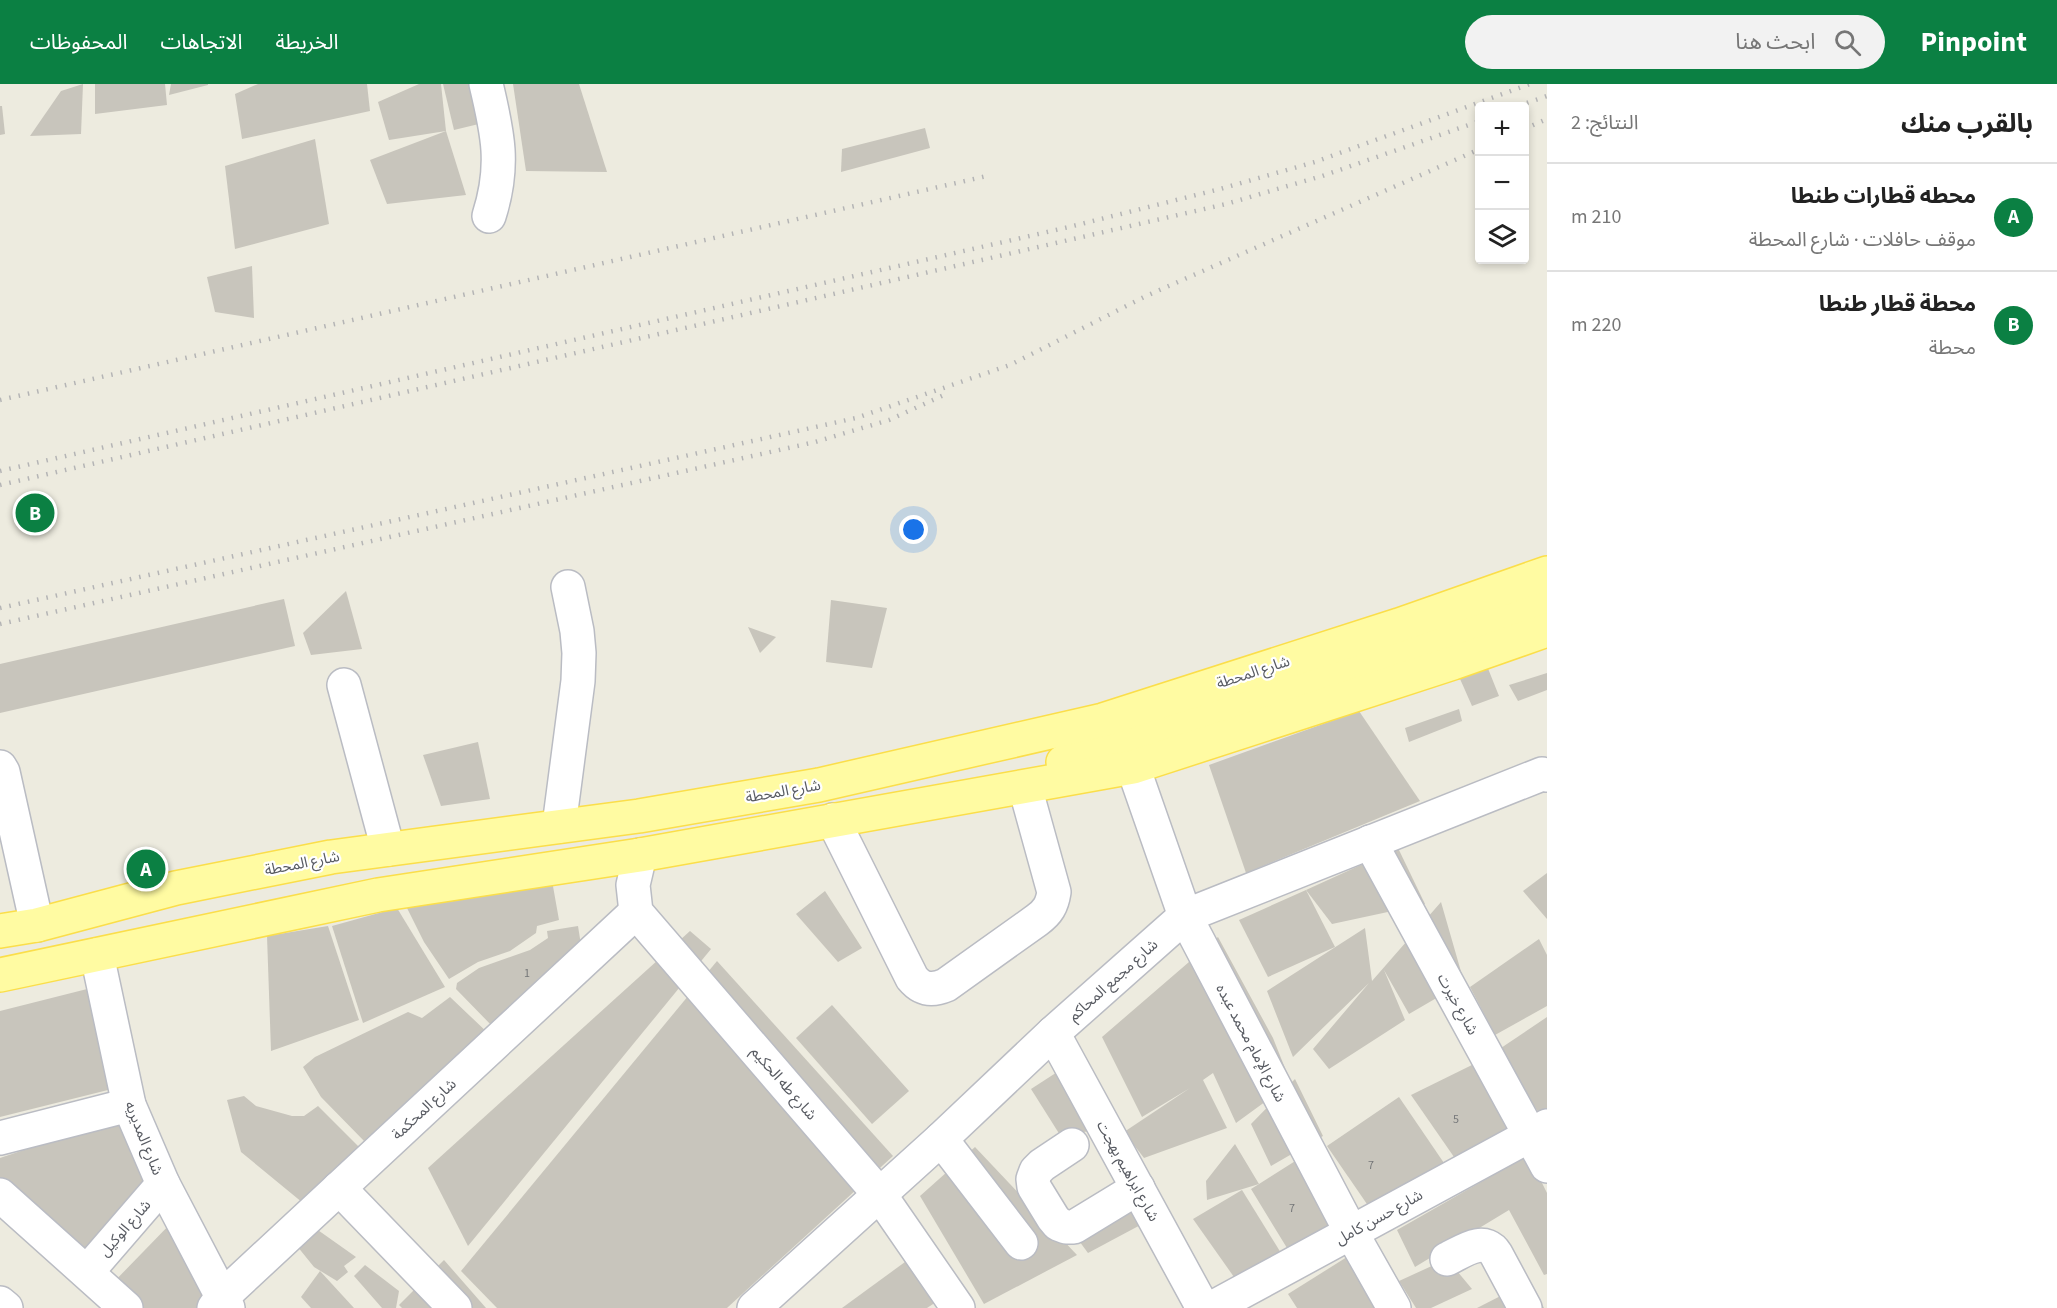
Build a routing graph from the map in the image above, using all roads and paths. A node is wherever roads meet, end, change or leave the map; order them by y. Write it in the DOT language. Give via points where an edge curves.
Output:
graph roads {
  1 [pos="486,84"];
  2 [pos="489,216"];
  3 [pos="1547,573"];
  4 [pos="568,587"];
  5 [pos="1545,612"];
  6 [pos="344,685"];
  7 [pos="0,767"];
  8 [pos="1133,767"];
  9 [pos="1547,775"];
  10 [pos="1025,787"];
  11 [pos="926,804"];
  12 [pos="833,820"];
  13 [pos="559,826"];
  14 [pos="1370,842"];
  15 [pos="388,849"];
  16 [pos="640,855"];
  17 [pos="636,912"];
  18 [pos="1185,916"];
  19 [pos="20,928"];
  20 [pos="97,955"];
  21 [pos="32,968"];
  22 [pos="0,975"];
  23 [pos="1053,1033"];
  24 [pos="129,1105"];
  25 [pos="1538,1130"];
  26 [pos="0,1138"];
  27 [pos="941,1139"];
  28 [pos="1072,1145"];
  29 [pos="1547,1166"];
  30 [pos="163,1184"];
  31 [pos="339,1188"];
  32 [pos="1138,1188"];
  33 [pos="0,1195"];
  34 [pos="880,1195"];
  35 [pos="1351,1233"];
  36 [pos="1020,1243"];
  37 [pos="1447,1259"];
  38 [pos="87,1272"];
  39 [pos="0,1303"];
  40 [pos="221,1304"];
  41 [pos="6,1308"];
  42 [pos="126,1308"];
  43 [pos="455,1308"];
  44 [pos="754,1308"];
  45 [pos="958,1308"];
  46 [pos="1203,1308"];
  47 [pos="1212,1308"];
  48 [pos="1394,1308"];
  49 [pos="1525,1308"];
  1 -- 2 [label="street" via="499,146 498,183"];
  3 -- 13 [label="main road, شارع المحطة" via="1103,720 819,785"];
  4 -- 13 [label="street" via="577,631 578,681"];
  5 -- 8 [label="main road" via="1453,663"];
  5 -- 11 [label="main road"];
  6 -- 15 [label="street"];
  7 -- 19 [label="street"];
  8 -- 10 [label="main road"];
  8 -- 18 [label="street, شارع الإمام محمد عبده"];
  9 -- 14 [label="street, شارع مجمع المحاكم"];
  10 -- 11 [label="main road"];
  10 -- 12 [label="street" via="1054,892 1052,903 1037,920 937,989 927,989 912,978"];
  11 -- 12 [label="main road"];
  12 -- 16 [label="main road"];
  13 -- 15 [label="main road, شارع المحطة"];
  14 -- 18 [label="street, شارع مجمع المحاكم"];
  14 -- 25 [label="street, شارع خيرت"];
  15 -- 19 [label="main road, شارع المحطة" via="176,888"];
  16 -- 17 [label="street" via="633,885"];
  16 -- 20 [label="main road" via="378,895"];
  17 -- 31 [label="street, شارع المحكمة"];
  17 -- 34 [label="street, شارع طه الحكيم"];
  18 -- 23 [label="street, شارع مجمع المحاكم"];
  18 -- 35 [label="street, شارع الإمام محمد عبده"];
  19 -- 21 [label="main road"];
  20 -- 21 [label="main road"];
  20 -- 24 [label="street, شارع المديريه"];
  21 -- 22 [label="main road"];
  23 -- 27 [label="street, شارع مجمع المحاكم"];
  23 -- 32 [label="street, شارع ابراهيم بهجت"];
  24 -- 26 [label="street"];
  24 -- 30 [label="street, شارع المديريه"];
  25 -- 29 [label="street, شارع خيرت"];
  25 -- 35 [label="street, شارع حسن كامل"];
  27 -- 34 [label="street, شارع مجمع المحاكم"];
  27 -- 36 [label="street"];
  28 -- 32 [label="street" via="1042,1165 1033,1179 1034,1187 1058,1224 1074,1227"];
  30 -- 38 [label="street, شارع الوكيل"];
  30 -- 40 [label="street, شارع المديريه"];
  31 -- 40 [label="street, شارع المحكمة"];
  31 -- 43 [label="street"];
  32 -- 46 [label="street, شارع ابراهيم بهجت"];
  33 -- 38 [label="street"];
  34 -- 44 [label="street, شارع مجمع المحاكم"];
  34 -- 45 [label="street, شارع طه الحكيم"];
  35 -- 47 [label="street, شارع حسن كامل"];
  35 -- 48 [label="street, شارع الإمام محمد عبده"];
  37 -- 49 [label="street" via="1480,1244 1490,1246"];
  38 -- 42 [label="street"];
  39 -- 41 [label="street"];
}
